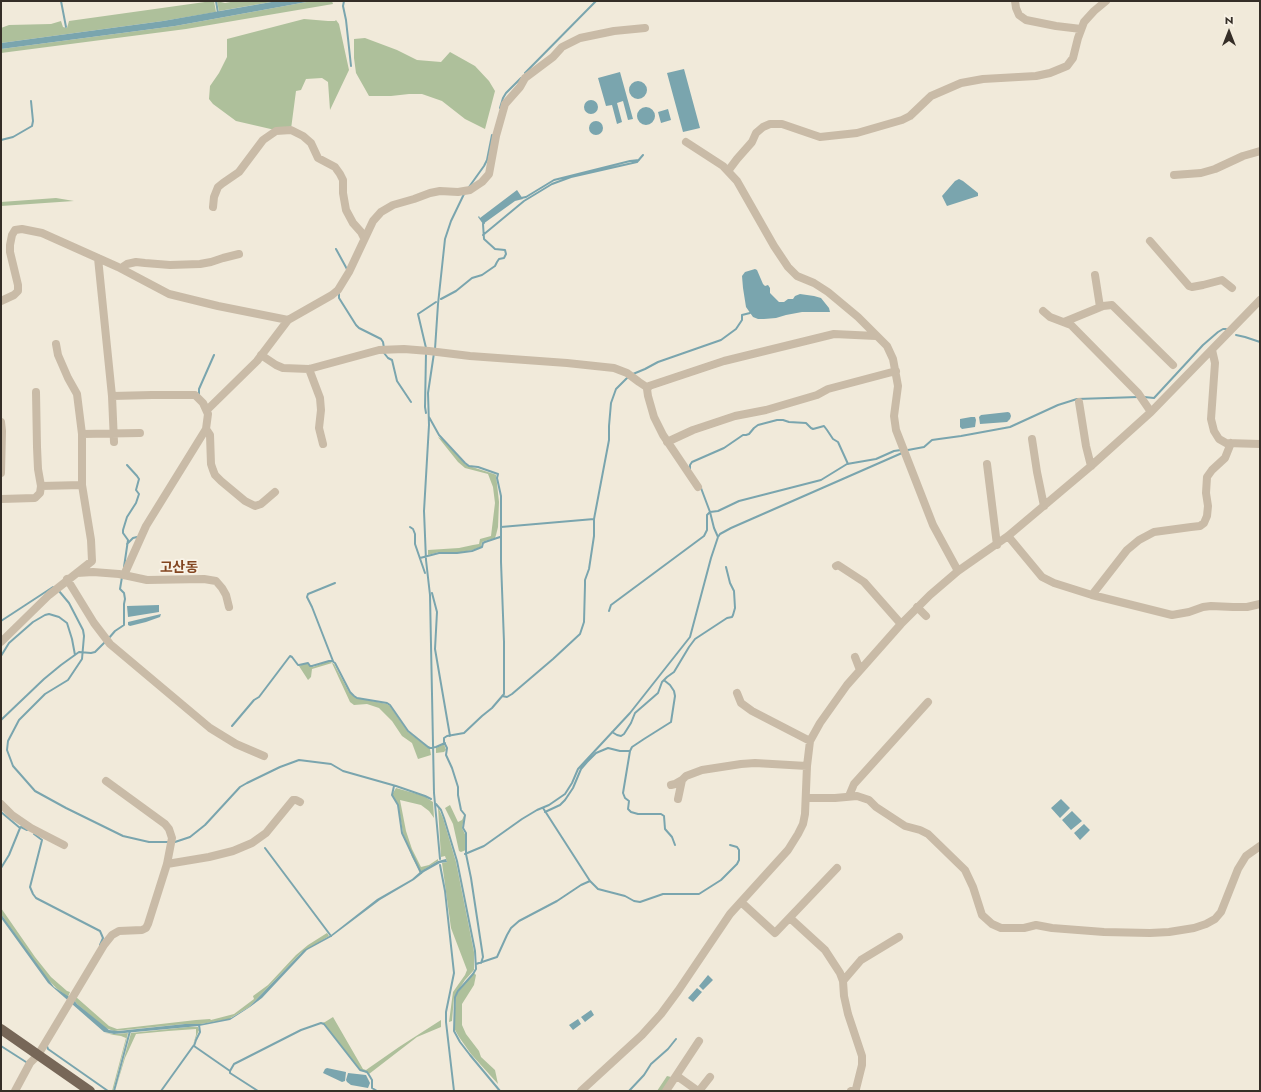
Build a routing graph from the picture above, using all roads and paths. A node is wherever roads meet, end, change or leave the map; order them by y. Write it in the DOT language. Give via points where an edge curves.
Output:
graph roads {
  1 [pos="1015,1"];
  2 [pos="1106,1"];
  3 [pos="645,28"];
  4 [pos="1081,29"];
  5 [pos="686,142"];
  6 [pos="1260,151"];
  7 [pos="728,171"];
  8 [pos="1174,175"];
  9 [pos="213,207"];
  10 [pos="364,238"];
  11 [pos="1150,241"];
  12 [pos="10,252"];
  13 [pos="1,253"];
  14 [pos="239,254"];
  15 [pos="98,258"];
  16 [pos="121,268"];
  17 [pos="1095,275"];
  18 [pos="1232,288"];
  19 [pos="1260,300"];
  20 [pos="1,301"];
  21 [pos="1100,307"];
  22 [pos="1043,311"];
  23 [pos="288,320"];
  24 [pos="1064,322"];
  25 [pos="876,336"];
  26 [pos="56,344"];
  27 [pos="1212,350"];
  28 [pos="261,355"];
  29 [pos="1173,365"];
  30 [pos="309,370"];
  31 [pos="896,371"];
  32 [pos="648,388"];
  33 [pos="36,392"];
  34 [pos="112,396"];
  35 [pos="1079,402"];
  36 [pos="207,410"];
  37 [pos="1151,412"];
  38 [pos="1,422"];
  39 [pos="206,429"];
  40 [pos="114,433"];
  41 [pos="140,433"];
  42 [pos="82,434"];
  43 [pos="1,435"];
  44 [pos="1032,439"];
  45 [pos="114,442"];
  46 [pos="668,442"];
  47 [pos="1231,443"];
  48 [pos="323,444"];
  49 [pos="1260,444"];
  50 [pos="987,464"];
  51 [pos="1091,466"];
  52 [pos="1,473"];
  53 [pos="41,486"];
  54 [pos="82,486"];
  55 [pos="698,487"];
  56 [pos="275,492"];
  57 [pos="1,499"];
  58 [pos="1044,506"];
  59 [pos="1008,536"];
  60 [pos="997,545"];
  61 [pos="836,566"];
  62 [pos="958,571"];
  63 [pos="77,573"];
  64 [pos="124,575"];
  65 [pos="67,579"];
  66 [pos="1092,595"];
  67 [pos="1260,604"];
  68 [pos="229,607"];
  69 [pos="917,607"];
  70 [pos="926,616"];
  71 [pos="901,624"];
  72 [pos="1,642"];
  73 [pos="855,658"];
  74 [pos="860,670"];
  75 [pos="737,693"];
  76 [pos="928,702"];
  77 [pos="810,741"];
  78 [pos="264,756"];
  79 [pos="807,766"];
  80 [pos="682,780"];
  81 [pos="106,781"];
  82 [pos="671,785"];
  83 [pos="848,796"];
  84 [pos="806,798"];
  85 [pos="678,799"];
  86 [pos="300,802"];
  87 [pos="1,804"];
  88 [pos="64,845"];
  89 [pos="1260,846"];
  90 [pos="167,864"];
  91 [pos="837,868"];
  92 [pos="741,902"];
  93 [pos="790,918"];
  94 [pos="899,937"];
  95 [pos="843,981"];
  96 [pos="1,1029"];
  97 [pos="699,1041"];
  98 [pos="38,1055"];
  99 [pos="677,1076"];
  100 [pos="710,1077"];
  101 [pos="15,1091"];
  102 [pos="90,1091"];
  103 [pos="581,1091"];
  104 [pos="666,1091"];
  105 [pos="699,1091"];
  106 [pos="851,1091"];
  1 -- 4 [label="street" via="1019,15 1026,20"];
  2 -- 4 [label="street" via="1084,22"];
  3 -- 10 [label="street" via="580,38 562,47 525,78 505,104 489,174 482,182 470,190 440,191 393,205 381,212 373,221"];
  4 -- 7 [label="street" via="1073,58 1067,66 1050,73 960,83 931,96 910,116 902,120 857,133 820,137 782,124 770,124 756,133 752,142"];
  5 -- 7 [label="street"];
  6 -- 8 [label="street" via="1201,173"];
  7 -- 25 [label="street" via="737,181 788,267 797,276 828,292"];
  9 -- 10 [label="street" via="218,187 239,172 263,140 276,131 291,130 311,143 318,158 336,167 343,180 346,210"];
  10 -- 23 [label="street" via="338,290"];
  11 -- 18 [label="street" via="1189,286 1222,280"];
  12 -- 13 [label="street"];
  12 -- 15 [label="street" via="12,235 15,230 22,229 42,233"];
  12 -- 20 [label="street" via="18,291"];
  14 -- 16 [label="street" via="200,264 136,262"];
  15 -- 16 [label="street"];
  15 -- 34 [label="street"];
  16 -- 23 [label="street" via="177,297"];
  17 -- 21 [label="street"];
  19 -- 27 [label="street"];
  21 -- 24 [label="street"];
  21 -- 29 [label="street" via="1112,305"];
  22 -- 24 [label="street" via="1050,317"];
  23 -- 28 [label="street"];
  24 -- 37 [label="street" via="1071,325 1138,393"];
  25 -- 31 [label="street" via="887,346"];
  25 -- 32 [label="street" via="834,334 724,361 653,384"];
  26 -- 42 [label="street" via="58,355 77,394"];
  27 -- 37 [label="street"];
  27 -- 47 [label="street" via="1215,363 1211,425 1219,438"];
  28 -- 30 [label="street" via="283,368"];
  28 -- 36 [label="street"];
  30 -- 32 [label="street" via="379,350 404,349 614,368 627,373"];
  30 -- 48 [label="street" via="320,398 318,428"];
  31 -- 46 [label="street" via="828,389 817,395 766,410 735,416 693,430"];
  31 -- 62 [label="street" via="896,430 933,524"];
  32 -- 46 [label="street" via="654,417"];
  33 -- 53 [label="street"];
  34 -- 36 [label="street" via="195,395"];
  34 -- 40 [label="street"];
  35 -- 51 [label="street"];
  36 -- 39 [label="street"];
  37 -- 51 [label="street"];
  38 -- 43 [label="street"];
  39 -- 56 [label="street" via="210,435 211,464 215,475 221,481 255,506"];
  39 -- 64 [label="street" via="146,526"];
  40 -- 41 [label="street"];
  40 -- 42 [label="street"];
  40 -- 45 [label="street"];
  42 -- 54 [label="street"];
  43 -- 52 [label="street"];
  44 -- 58 [label="street"];
  46 -- 55 [label="street"];
  47 -- 49 [label="street"];
  47 -- 66 [label="street" via="1224,458 1208,477 1208,506 1204,522 1191,528 1154,532 1139,540 1127,550"];
  50 -- 60 [label="street"];
  51 -- 58 [label="street"];
  53 -- 54 [label="street"];
  53 -- 57 [label="street" via="40,493 35,498"];
  54 -- 63 [label="street" via="92,561"];
  58 -- 59 [label="street"];
  59 -- 60 [label="street"];
  59 -- 66 [label="street" via="1042,577"];
  60 -- 62 [label="street"];
  61 -- 71 [label="street" via="852,573 868,585"];
  62 -- 69 [label="street"];
  63 -- 64 [label="street"];
  63 -- 65 [label="street"];
  64 -- 68 [label="street" via="148,580 216,581 222,588"];
  65 -- 72 [label="street"];
  65 -- 78 [label="street" via="110,644 210,728 236,744"];
  66 -- 67 [label="street" via="1172,615 1203,607 1247,607"];
  69 -- 70 [label="street"];
  69 -- 71 [label="street"];
  71 -- 74 [label="street"];
  73 -- 74 [label="street"];
  74 -- 77 [label="street" via="834,702"];
  75 -- 77 [label="street" via="741,703 752,711"];
  76 -- 83 [label="street" via="854,784"];
  77 -- 79 [label="street"];
  79 -- 80 [label="street" via="741,764 702,770"];
  79 -- 84 [label="street"];
  80 -- 82 [label="street"];
  80 -- 85 [label="street"];
  81 -- 90 [label="street" via="169,829 172,838"];
  83 -- 84 [label="street"];
  83 -- 89 [label="street" via="869,800 905,826 928,834 965,870 982,915 1001,928 1036,925 1104,932 1150,933 1194,928 1215,919 1221,912 1238,869 1246,856"];
  84 -- 92 [label="street" via="803,824 798,834 788,850"];
  86 -- 90 [label="street" via="293,800 266,833 252,843 209,857"];
  87 -- 88 [label="street" via="12,816"];
  90 -- 98 [label="street" via="146,928 119,931 112,935"];
  91 -- 93 [label="street"];
  92 -- 93 [label="street" via="775,933"];
  92 -- 103 [label="street" via="661,1014 637,1040"];
  93 -- 95 [label="street" via="825,950"];
  94 -- 95 [label="street" via="861,960"];
  95 -- 106 [label="street" via="848,1014 862,1056 856,1089"];
  96 -- 98 [label="main road"];
  97 -- 99 [label="street"];
  98 -- 101 [label="street"];
  98 -- 102 [label="main road"];
  99 -- 104 [label="street"];
  99 -- 105 [label="street"];
  100 -- 105 [label="street"];
}
